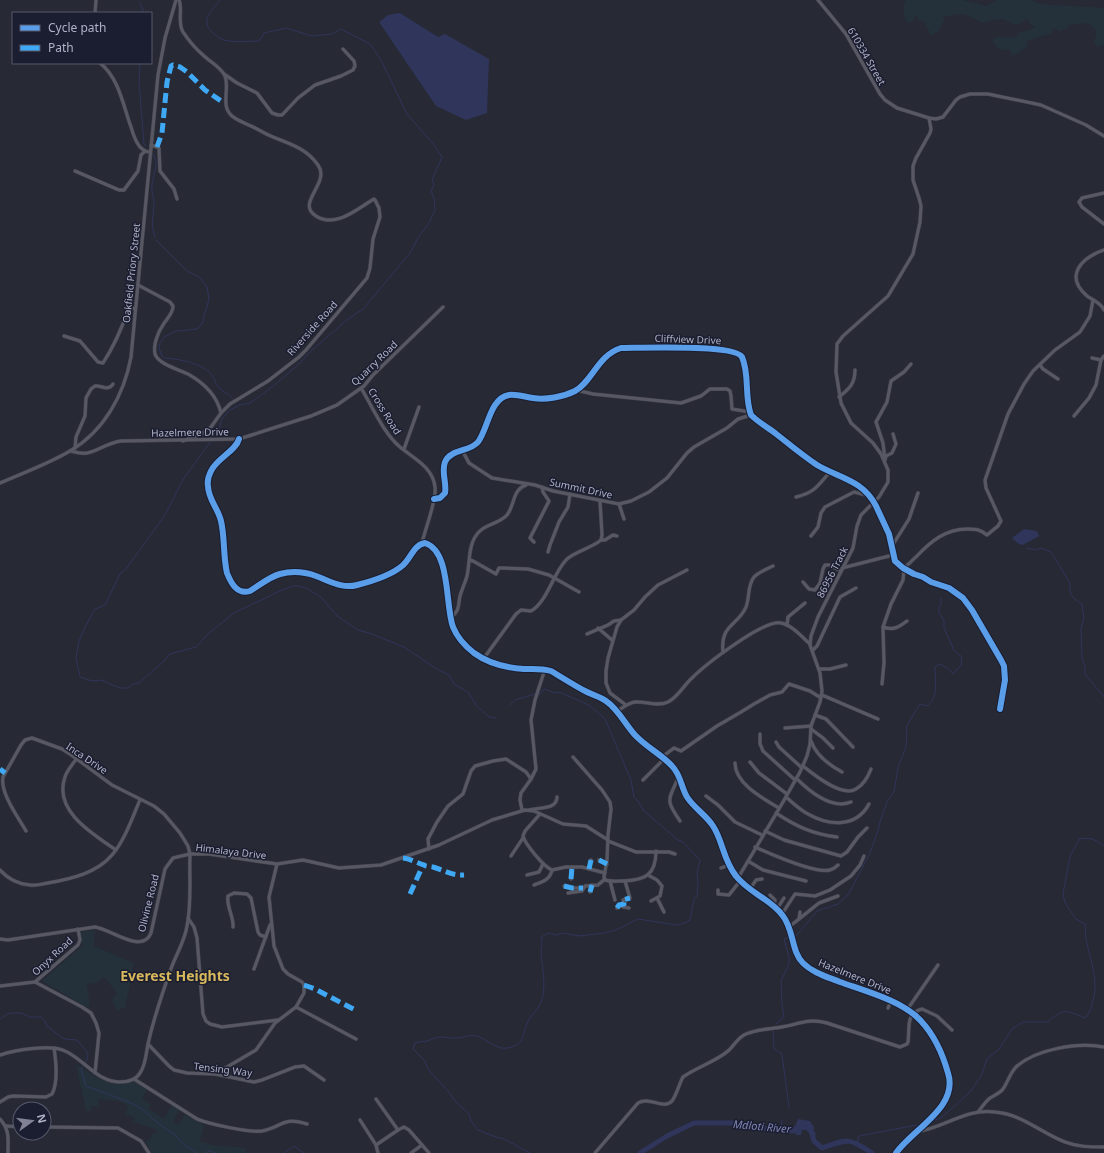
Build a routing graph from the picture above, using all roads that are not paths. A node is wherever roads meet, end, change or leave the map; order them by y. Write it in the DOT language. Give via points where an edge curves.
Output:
graph roads {
  1 [pos="96,0"];
  2 [pos="177,0"];
  3 [pos="818,0"];
  4 [pos="95,12"];
  5 [pos="343,49"];
  6 [pos="101,64"];
  7 [pos="223,73"];
  8 [pos="929,118"];
  9 [pos="1104,136"];
  10 [pos="151,145"];
  11 [pos="145,151"];
  12 [pos="150,152"];
  13 [pos="75,171"];
  14 [pos="1104,193"];
  15 [pos="177,199"];
  16 [pos="1104,224"];
  17 [pos="1104,250"];
  18 [pos="138,285"];
  19 [pos="1093,300"];
  20 [pos="1097,302"];
  21 [pos="1104,306"];
  22 [pos="443,307"];
  23 [pos="135,308"];
  24 [pos="1104,310"];
  25 [pos="64,336"];
  26 [pos="1104,356"];
  27 [pos="1092,358"];
  28 [pos="1101,360"];
  29 [pos="911,364"];
  30 [pos="1040,365"];
  31 [pos="855,370"];
  32 [pos="1058,379"];
  33 [pos="112,384"];
  34 [pos="361,388"];
  35 [pos="576,390"];
  36 [pos="839,397"];
  37 [pos="419,407"];
  38 [pos="220,413"];
  39 [pos="750,413"];
  40 [pos="1074,416"];
  41 [pos="893,434"];
  42 [pos="239,439"];
  43 [pos="183,440"];
  44 [pos="75,448"];
  45 [pos="404,449"];
  46 [pos="462,450"];
  47 [pos="70,451"];
  48 [pos="885,460"];
  49 [pos="830,472"];
  50 [pos="0,483"];
  51 [pos="528,485"];
  52 [pos="542,487"];
  53 [pos="918,493"];
  54 [pos="570,494"];
  55 [pos="868,495"];
  56 [pos="796,497"];
  57 [pos="434,499"];
  58 [pos="600,501"];
  59 [pos="874,502"];
  60 [pos="619,504"];
  61 [pos="624,519"];
  62 [pos="616,536"];
  63 [pos="811,536"];
  64 [pos="601,540"];
  65 [pos="534,542"];
  66 [pos="422,543"];
  67 [pos="892,546"];
  68 [pos="548,552"];
  69 [pos="893,555"];
  70 [pos="470,560"];
  71 [pos="773,566"];
  72 [pos="903,568"];
  73 [pos="842,569"];
  74 [pos="686,570"];
  75 [pos="554,577"];
  76 [pos="803,582"];
  77 [pos="856,588"];
  78 [pos="579,592"];
  79 [pos="805,603"];
  80 [pos="450,617"];
  81 [pos="621,620"];
  82 [pos="907,620"];
  83 [pos="787,625"];
  84 [pos="883,627"];
  85 [pos="598,628"];
  86 [pos="587,634"];
  87 [pos="612,640"];
  88 [pos="810,645"];
  89 [pos="813,650"];
  90 [pos="723,652"];
  91 [pos="484,658"];
  92 [pos="846,665"];
  93 [pos="545,669"];
  94 [pos="819,669"];
  95 [pos="882,684"];
  96 [pos="822,697"];
  97 [pos="626,705"];
  98 [pos="1000,709"];
  99 [pos="616,712"];
  100 [pos="815,715"];
  101 [pos="878,719"];
  102 [pos="811,727"];
  103 [pos="785,728"];
  104 [pos="760,734"];
  105 [pos="810,740"];
  106 [pos="776,742"];
  107 [pos="853,747"];
  108 [pos="833,748"];
  109 [pos="573,757"];
  110 [pos="77,758"];
  111 [pos="663,758"];
  112 [pos="750,762"];
  113 [pos="735,763"];
  114 [pos="802,767"];
  115 [pos="871,769"];
  116 [pos="842,772"];
  117 [pos="679,776"];
  118 [pos="531,779"];
  119 [pos="796,779"];
  120 [pos="643,780"];
  121 [pos="787,795"];
  122 [pos="706,796"];
  123 [pos="557,797"];
  124 [pos="140,800"];
  125 [pos="851,802"];
  126 [pos="869,804"];
  127 [pos="779,808"];
  128 [pos="522,810"];
  129 [pos="529,810"];
  130 [pos="776,813"];
  131 [pos="540,814"];
  132 [pos="680,821"];
  133 [pos="868,828"];
  134 [pos="26,831"];
  135 [pos="765,831"];
  136 [pos="762,836"];
  137 [pos="837,837"];
  138 [pos="523,838"];
  139 [pos="608,841"];
  140 [pos="755,847"];
  141 [pos="428,849"];
  142 [pos="116,850"];
  143 [pos="656,852"];
  144 [pos="190,854"];
  145 [pos="675,854"];
  146 [pos="511,856"];
  147 [pos="864,856"];
  148 [pos="591,860"];
  149 [pos="599,860"];
  150 [pos="748,861"];
  151 [pos="277,864"];
  152 [pos="543,864"];
  153 [pos="607,864"];
  154 [pos="729,865"];
  155 [pos="838,865"];
  156 [pos="572,867"];
  157 [pos="721,868"];
  158 [pos="589,869"];
  159 [pos="0,870"];
  160 [pos="552,870"];
  161 [pos="605,873"];
  162 [pos="527,875"];
  163 [pos="648,875"];
  164 [pos="571,879"];
  165 [pos="605,879"];
  166 [pos="762,879"];
  167 [pos="739,880"];
  168 [pos="610,881"];
  169 [pos="625,881"];
  170 [pos="806,881"];
  171 [pos="534,885"];
  172 [pos="580,885"];
  173 [pos="592,885"];
  174 [pos="564,886"];
  175 [pos="584,887"];
  176 [pos="750,889"];
  177 [pos="718,890"];
  178 [pos="590,892"];
  179 [pos="568,893"];
  180 [pos="770,895"];
  181 [pos="838,896"];
  182 [pos="656,898"];
  183 [pos="784,898"];
  184 [pos="615,900"];
  185 [pos="651,901"];
  186 [pos="774,906"];
  187 [pos="629,908"];
  188 [pos="777,909"];
  189 [pos="664,912"];
  190 [pos="800,912"];
  191 [pos="782,914"];
  192 [pos="188,918"];
  193 [pos="800,919"];
  194 [pos="271,923"];
  195 [pos="233,927"];
  196 [pos="790,927"];
  197 [pos="78,929"];
  198 [pos="266,937"];
  199 [pos="0,939"];
  200 [pos="938,965"];
  201 [pos="254,969"];
  202 [pos="35,982"];
  203 [pos="0,986"];
  204 [pos="891,1002"];
  205 [pos="296,1007"];
  206 [pos="888,1008"];
  207 [pos="907,1010"];
  208 [pos="912,1014"];
  209 [pos="278,1020"];
  210 [pos="952,1030"];
  211 [pos="356,1039"];
  212 [pos="148,1044"];
  213 [pos="1104,1047"];
  214 [pos="54,1048"];
  215 [pos="0,1056"];
  216 [pos="95,1073"];
  217 [pos="215,1074"];
  218 [pos="134,1079"];
  219 [pos="324,1080"];
  220 [pos="376,1099"];
  221 [pos="0,1102"];
  222 [pos="978,1112"];
  223 [pos="0,1119"];
  224 [pos="360,1120"];
  225 [pos="307,1124"];
  226 [pos="6,1126"];
  227 [pos="12,1126"];
  228 [pos="52,1127"];
  229 [pos="398,1130"];
  230 [pos="916,1132"];
  231 [pos="376,1145"];
  232 [pos="422,1145"];
  233 [pos="1104,1147"];
  234 [pos="8,1153"];
  235 [pos="149,1153"];
  236 [pos="378,1153"];
  237 [pos="411,1153"];
  238 [pos="429,1153"];
  239 [pos="595,1153"];
  240 [pos="896,1153"];
  1 -- 4 [label="street"];
  2 -- 7 [label="street" via="180,3 182,30 204,56"];
  2 -- 10 [label="street, Oakfield Priory Street" via="161,55"];
  3 -- 8 [label="street, 610334 Street" via="846,34 873,84 885,100 898,108"];
  5 -- 7 [label="street" via="354,61 355,66 352,70 316,85 298,98 282,115 272,113 257,92"];
  6 -- 11 [label="street" via="112,77 136,141"];
  7 -- 38 [label="street, Riverside Road" via="226,106 231,115 273,137 299,147 318,164 321,177 309,205 313,214 324,219 343,218 374,199 380,217 373,239 367,278 298,357"];
  8 -- 9 [label="street" via="943,117 956,100 965,95 988,94 1041,105"];
  8 -- 36 [label="street, 86956 Track" via="930,133 916,158 913,171 913,180 921,206 913,254 888,296 839,340 836,372"];
  10 -- 12 [label="street, Oakfield Priory Street"];
  10 -- 15 [label="street" via="159,148 160,171 174,189"];
  11 -- 12 [label="street"];
  11 -- 13 [label="street" via="141,155 138,171 124,190"];
  12 -- 18 [label="street, Oakfield Priory Street"];
  14 -- 16 [label="street" via="1082,198 1079,202"];
  17 -- 19 [label="street" via="1089,257 1075,274 1081,290"];
  18 -- 23 [label="street, Oakfield Priory Street"];
  18 -- 38 [label="street" via="170,302 172,306 171,314 156,339 156,357 200,382 215,398"];
  19 -- 20 [label="street"];
  19 -- 30 [label="street" via="1090,316 1080,332"];
  20 -- 21 [label="street"];
  20 -- 24 [label="street"];
  22 -- 34 [label="street, Quarry Road"];
  23 -- 25 [label="street" via="128,310 115,344 102,364 80,341"];
  23 -- 44 [label="street, Oakfield Priory Street" via="131,357 120,394 99,426"];
  26 -- 28 [label="street"];
  27 -- 28 [label="street"];
  28 -- 40 [label="street" via="1096,385"];
  29 -- 48 [label="street" via="891,381 887,402 876,419"];
  30 -- 32 [label="street"];
  30 -- 72 [label="street" via="1024,384 1008,414 985,480 1001,521 998,526 987,535 978,529 951,530 938,537"];
  31 -- 36 [label="street" via="853,384"];
  33 -- 44 [label="street" via="108,389 95,386 89,392 84,403 85,416 76,437"];
  34 -- 42 [label="street, Quarry Road" via="328,409"];
  34 -- 45 [label="street, Cross Road" via="388,433"];
  35 -- 39 [label="street" via="681,403 701,396 710,389 724,388 730,393 732,410"];
  35 -- 39 [label="street, Cliffview Drive" via="606,357 616,350 714,348 736,353 741,357 747,378 747,403"];
  35 -- 46 [label="street, Cliffview Drive" via="546,399 505,396 494,408 478,442"];
  36 -- 48 [label="street, 86956 Track" via="848,419 873,443"];
  37 -- 45 [label="street"];
  38 -- 43 [label="street, Riverside Road" via="207,430"];
  39 -- 49 [label="street" via="813,462"];
  39 -- 60 [label="street, Summit Drive" via="694,447 667,478 649,492 636,500"];
  41 -- 48 [label="street" via="896,444"];
  42 -- 43 [label="street, Hazelmere Drive"];
  42 -- 66 [label="street, Hazelmere Drive" via="237,446 215,464 208,486 209,495 221,520 227,573 238,590 246,592 280,574 295,572 317,576 341,585 355,585 397,569"];
  43 -- 47 [label="street, Hazelmere Drive" via="121,441 89,452"];
  44 -- 47 [label="street, Oakfield Priory Street"];
  45 -- 57 [label="street, Cross Road" via="430,473 435,486"];
  46 -- 51 [label="street, Summit Drive" via="469,463 489,476"];
  46 -- 57 [label="street, Cliffview Drive" via="450,455 445,462 445,493"];
  47 -- 50 [label="street, Oakfield Priory Street"];
  48 -- 59 [label="street, 86956 Track" via="888,482"];
  49 -- 55 [label="street" via="853,482"];
  49 -- 56 [label="street" via="814,490"];
  51 -- 52 [label="street, Summit Drive"];
  51 -- 70 [label="street" via="518,490 505,517 477,533"];
  52 -- 54 [label="street, Summit Drive"];
  52 -- 65 [label="street" via="549,501 530,538"];
  53 -- 67 [label="street" via="909,519"];
  54 -- 58 [label="street, Summit Drive"];
  54 -- 68 [label="street" via="568,507 559,522"];
  55 -- 59 [label="street"];
  55 -- 63 [label="street" via="854,492 825,508 821,513 818,527"];
  57 -- 66 [label="street, Cross Road"];
  58 -- 60 [label="street, Summit Drive"];
  58 -- 64 [label="street"];
  59 -- 67 [label="street"];
  59 -- 73 [label="street, 86956 Track" via="861,515 855,544"];
  60 -- 61 [label="street"];
  62 -- 64 [label="street"];
  64 -- 75 [label="street" via="568,558"];
  66 -- 80 [label="street, Hazelmere Drive" via="433,547 443,566"];
  67 -- 69 [label="street"];
  69 -- 72 [label="street" via="895,561"];
  69 -- 73 [label="street"];
  70 -- 75 [label="street" via="496,574 500,568 522,568"];
  70 -- 80 [label="street" via="457,611"];
  71 -- 90 [label="street" via="757,574 752,580 744,610 729,626 725,635"];
  72 -- 84 [label="street" via="903,580"];
  72 -- 98 [label="street" via="949,588 972,610 1002,662 1005,680"];
  73 -- 76 [label="street" via="825,566 815,590 809,589"];
  73 -- 88 [label="street, 86956 Track" via="818,617"];
  74 -- 81 [label="street" via="658,586"];
  75 -- 78 [label="street"];
  75 -- 91 [label="street" via="537,606 516,614"];
  77 -- 89 [label="street" via="840,597"];
  79 -- 83 [label="street" via="788,617"];
  80 -- 91 [label="street, Hazelmere Drive" via="459,638"];
  81 -- 85 [label="street"];
  81 -- 87 [label="street"];
  82 -- 84 [label="street" via="895,628"];
  83 -- 88 [label="street"];
  83 -- 90 [label="street" via="779,622 772,624"];
  84 -- 95 [label="street"];
  85 -- 86 [label="street"];
  85 -- 87 [label="street"];
  87 -- 97 [label="street" via="606,683 610,693"];
  88 -- 89 [label="street"];
  89 -- 94 [label="street"];
  90 -- 97 [label="street" via="691,678 669,702 638,702"];
  91 -- 93 [label="street, Hazelmere Drive" via="512,668"];
  92 -- 94 [label="street" via="830,670"];
  93 -- 99 [label="street, Hazelmere Drive" via="606,700"];
  93 -- 118 [label="street" via="532,714 536,767"];
  94 -- 96 [label="street"];
  96 -- 100 [label="street"];
  96 -- 101 [label="street"];
  96 -- 111 [label="street" via="789,684 782,692 758,701 713,728 682,751 674,748"];
  97 -- 99 [label="street"];
  99 -- 111 [label="street, Hazelmere Drive" via="637,738"];
  100 -- 102 [label="street"];
  100 -- 107 [label="street" via="826,719"];
  102 -- 103 [label="street"];
  102 -- 105 [label="street"];
  102 -- 108 [label="street"];
  104 -- 119 [label="street" via="763,751"];
  105 -- 114 [label="street"];
  105 -- 116 [label="street" via="827,762"];
  106 -- 114 [label="street"];
  109 -- 139 [label="street" via="610,802"];
  110 -- 124 [label="street, Inca Drive" via="112,785"];
  110 -- 134 [label="street, Inca Drive" via="36,739 28,739 21,745 2,782 5,794"];
  110 -- 142 [label="street" via="64,779 63,795 66,805 82,825"];
  111 -- 117 [label="street, Hazelmere Drive"];
  111 -- 120 [label="street"];
  112 -- 121 [label="street" via="759,773"];
  113 -- 127 [label="street" via="736,770 746,786"];
  114 -- 115 [label="street" via="826,782 848,791 856,790"];
  114 -- 119 [label="street"];
  117 -- 132 [label="street" via="669,801"];
  117 -- 154 [label="street, Hazelmere Drive" via="688,798 714,828"];
  118 -- 128 [label="street" via="521,792"];
  118 -- 141 [label="street" via="526,772 506,759 475,766 463,794 448,806 437,822 428,839"];
  119 -- 121 [label="street"];
  119 -- 125 [label="street" via="807,789 828,801 842,804"];
  121 -- 126 [label="street" via="799,808 814,817 840,823 853,820 864,812"];
  121 -- 127 [label="street"];
  122 -- 136 [label="street" via="739,825"];
  123 -- 129 [label="street" via="554,805"];
  124 -- 142 [label="street"];
  124 -- 144 [label="street, Inca Drive" via="164,814 185,842"];
  127 -- 130 [label="street"];
  128 -- 129 [label="street, Himalaya Drive"];
  128 -- 141 [label="street, Himalaya Drive" via="492,820"];
  129 -- 131 [label="street, Himalaya Drive"];
  130 -- 135 [label="street"];
  130 -- 137 [label="street" via="810,832"];
  131 -- 138 [label="street" via="524,832"];
  131 -- 139 [label="street, Himalaya Drive" via="563,824 586,826"];
  133 -- 135 [label="street" via="841,856 784,840"];
  135 -- 136 [label="street"];
  136 -- 140 [label="street"];
  138 -- 146 [label="street"];
  138 -- 152 [label="street"];
  139 -- 143 [label="street, Himalaya Drive" via="633,852"];
  139 -- 153 [label="street"];
  140 -- 150 [label="street"];
  140 -- 155 [label="street" via="819,870 831,870"];
  141 -- 151 [label="street, Himalaya Drive" via="387,864 363,867 339,868 303,860"];
  142 -- 159 [label="street" via="104,863 69,879 28,885 9,878"];
  143 -- 145 [label="street, Himalaya Drive"];
  143 -- 163 [label="street" via="654,866"];
  144 -- 151 [label="street, Himalaya Drive" via="209,854"];
  144 -- 192 [label="street, Himalaya Drive"];
  144 -- 197 [label="street, Olivine Road" via="176,857 167,864 147,940 135,942 100,928"];
  147 -- 191 [label="street" via="851,876 830,890 815,896 795,894"];
  148 -- 158 [label="street"];
  149 -- 153 [label="street"];
  150 -- 167 [label="street"];
  150 -- 170 [label="street" via="763,870"];
  151 -- 194 [label="street" via="269,897"];
  152 -- 160 [label="street"];
  152 -- 162 [label="street" via="539,872"];
  153 -- 161 [label="street"];
  154 -- 157 [label="street"];
  154 -- 167 [label="street, Hazelmere Drive"];
  156 -- 158 [label="street"];
  156 -- 160 [label="street"];
  156 -- 164 [label="street"];
  158 -- 161 [label="street"];
  160 -- 171 [label="street" via="547,879"];
  161 -- 165 [label="street"];
  163 -- 169 [label="street"];
  163 -- 182 [label="street" via="662,884 661,892"];
  165 -- 168 [label="street"];
  165 -- 173 [label="street" via="598,885"];
  166 -- 176 [label="street" via="756,880"];
  167 -- 176 [label="street, Hazelmere Drive"];
  167 -- 177 [label="street" via="729,895 718,894"];
  168 -- 169 [label="street"];
  168 -- 184 [label="street"];
  169 -- 187 [label="street" via="630,898 623,900 624,904 618,906"];
  172 -- 175 [label="street"];
  173 -- 175 [label="street"];
  173 -- 178 [label="street"];
  174 -- 175 [label="street"];
  175 -- 179 [label="street" via="582,891"];
  176 -- 186 [label="street, Hazelmere Drive"];
  180 -- 186 [label="street" via="775,900"];
  181 -- 193 [label="street" via="819,903"];
  182 -- 185 [label="street"];
  182 -- 189 [label="street"];
  183 -- 188 [label="street"];
  186 -- 188 [label="street, Hazelmere Drive"];
  188 -- 191 [label="street, Hazelmere Drive"];
  190 -- 193 [label="street"];
  191 -- 196 [label="street, Hazelmere Drive"];
  192 -- 209 [label="street" via="197,938 203,1014 206,1021 222,1028"];
  192 -- 212 [label="street, Himalaya Drive" via="183,940 159,1002"];
  193 -- 196 [label="street"];
  194 -- 198 [label="street"];
  194 -- 205 [label="street" via="274,946 283,969 304,985 304,993"];
  195 -- 198 [label="street" via="228,896 234,893 247,894 251,898 258,932"];
  196 -- 204 [label="street, Hazelmere Drive" via="797,956 809,968"];
  197 -- 199 [label="street, Olivine Road" via="8,940"];
  197 -- 202 [label="street, Onyx Road" via="78,945"];
  198 -- 201 [label="street"];
  200 -- 207 [label="street"];
  202 -- 203 [label="street, Onyx Road"];
  202 -- 216 [label="street" via="91,1013 98,1033"];
  204 -- 206 [label="street, Hazelmere Drive"];
  204 -- 207 [label="street, Hazelmere Drive"];
  205 -- 209 [label="street"];
  205 -- 211 [label="street"];
  207 -- 208 [label="street, Hazelmere Drive"];
  208 -- 210 [label="street" via="924,1009 937,1016"];
  208 -- 230 [label="street, Hazelmere Drive" via="933,1036 950,1081 945,1102"];
  208 -- 239 [label="street" via="908,1042 900,1047 815,1020 744,1034 727,1052 683,1077 670,1103 644,1100 638,1103"];
  209 -- 217 [label="street" via="256,1050"];
  212 -- 217 [label="street, Tensing Way" via="174,1070"];
  212 -- 218 [label="street, Himalaya Drive" via="142,1072"];
  213 -- 222 [label="street" via="1084,1045 1034,1055 1016,1068 1002,1090 990,1098"];
  214 -- 215 [label="street" via="19,1050"];
  214 -- 216 [label="street" via="65,1051"];
  214 -- 221 [label="street" via="56,1065 52,1094 46,1097 8,1096"];
  216 -- 218 [label="street" via="114,1082"];
  217 -- 219 [label="street, Tensing Way" via="258,1081 304,1066"];
  218 -- 225 [label="street" via="206,1122 254,1131 294,1120"];
  220 -- 229 [label="street"];
  222 -- 230 [label="street"];
  222 -- 233 [label="street" via="1006,1113 1029,1122 1064,1142"];
  223 -- 226 [label="street"];
  224 -- 231 [label="street"];
  226 -- 227 [label="street"];
  226 -- 234 [label="street"];
  228 -- 235 [label="street" via="118,1128 141,1141"];
  229 -- 231 [label="street"];
  229 -- 232 [label="street" via="407,1128"];
  230 -- 240 [label="street, Hazelmere Drive"];
  231 -- 236 [label="street"];
  232 -- 237 [label="street"];
  232 -- 238 [label="street"];
}
